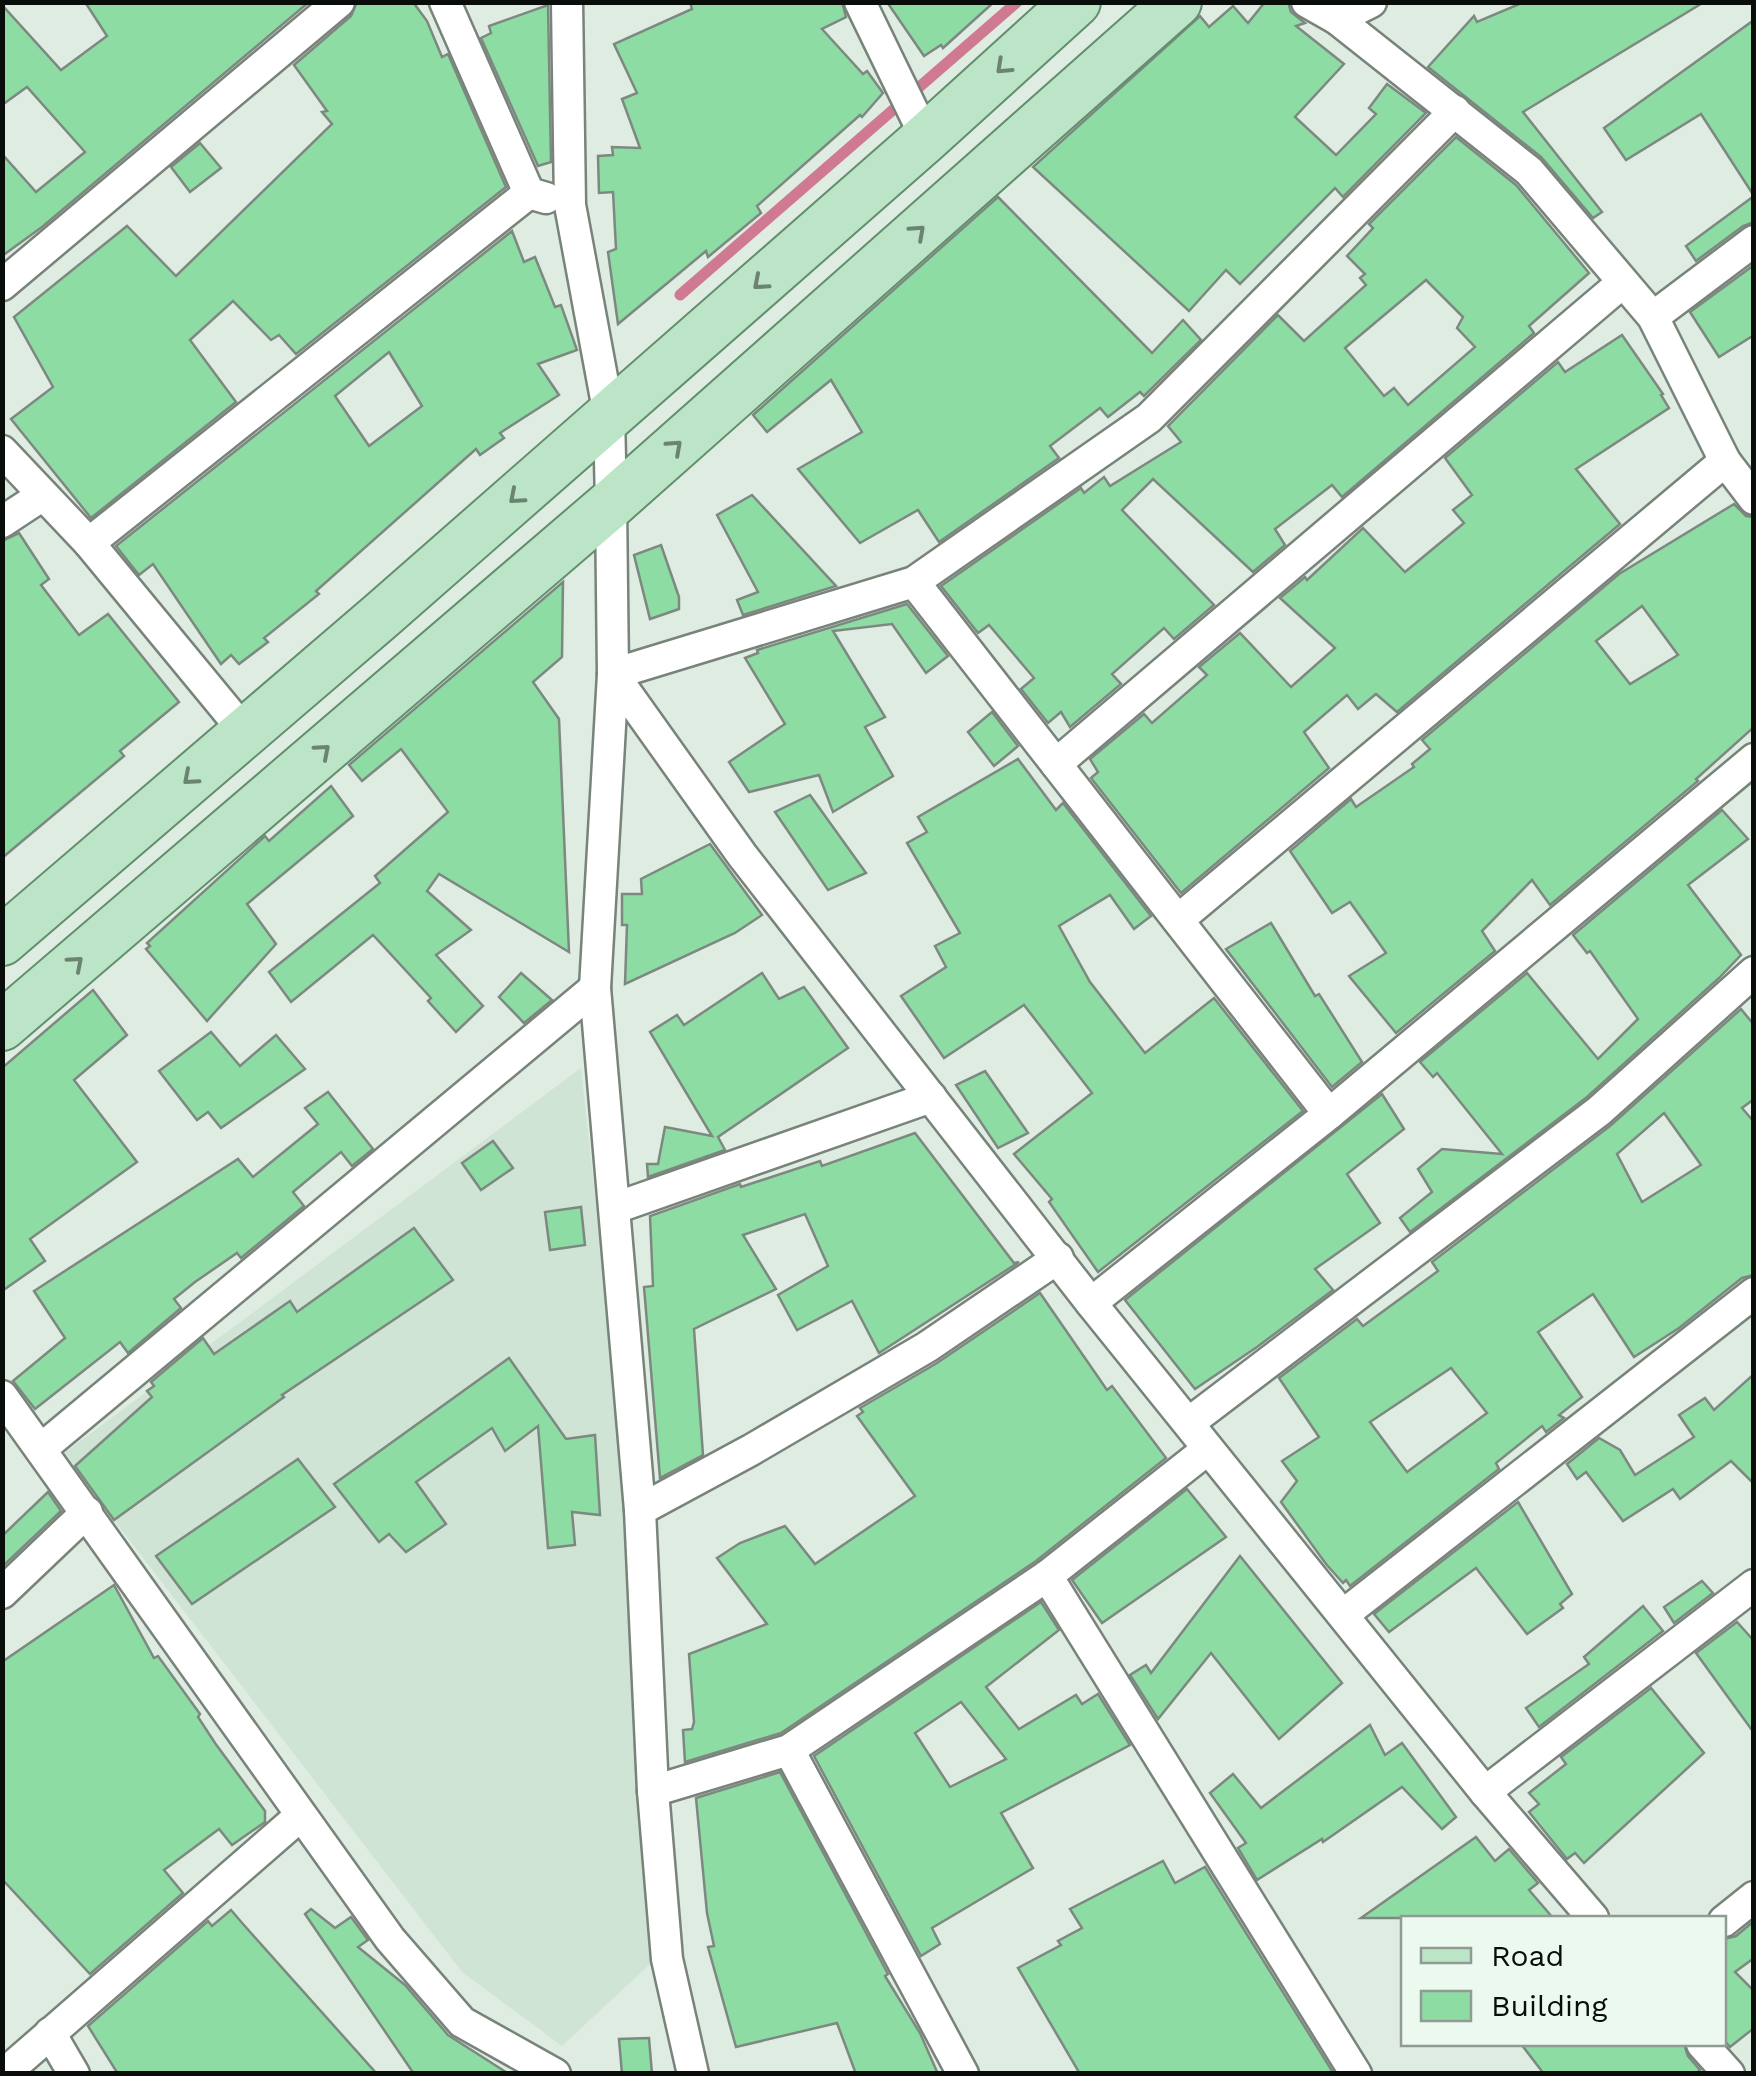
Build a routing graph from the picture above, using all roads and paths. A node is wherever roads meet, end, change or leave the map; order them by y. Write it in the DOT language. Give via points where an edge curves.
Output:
graph roads {
  1 [pos="339,2"];
  2 [pos="445,2"];
  3 [pos="567,2"];
  4 [pos="860,2"];
  5 [pos="1076,2"];
  6 [pos="1177,2"];
  7 [pos="1307,2"];
  8 [pos="1371,2"];
  9 [pos="1337,19"];
  10 [pos="1456,111"];
  11 [pos="926,138"];
  12 [pos="528,194"];
  13 [pos="570,205"];
  14 [pos="1754,241"];
  15 [pos="1622,283"];
  16 [pos="2,284"];
  17 [pos="1653,317"];
  18 [pos="609,415"];
  19 [pos="2,451"];
  20 [pos="1725,460"];
  21 [pos="43,494"];
  22 [pos="1754,499"];
  23 [pos="611,504"];
  24 [pos="2,522"];
  25 [pos="90,542"];
  26 [pos="914,582"];
  27 [pos="614,674"];
  28 [pos="244,731"];
  29 [pos="1754,759"];
  30 [pos="1056,764"];
  31 [pos="1178,920"];
  32 [pos="2,941"];
  33 [pos="1754,972"];
  34 [pos="595,988"];
  35 [pos="2,1026"];
  36 [pos="932,1097"];
  37 [pos="1329,1114"];
  38 [pos="616,1208"];
  39 [pos="1058,1258"];
  40 [pos="1754,1293"];
  41 [pos="1090,1303"];
  42 [pos="2,1396"];
  43 [pos="1190,1422"];
  44 [pos="1208,1449"];
  45 [pos="42,1450"];
  46 [pos="640,1510"];
  47 [pos="87,1512"];
  48 [pos="1047,1576"];
  49 [pos="1754,1585"];
  50 [pos="2,1593"];
  51 [pos="1343,1615"];
  52 [pos="789,1750"];
  53 [pos="653,1791"];
  54 [pos="1485,1792"];
  55 [pos="300,1816"];
  56 [pos="1754,1897"];
  57 [pos="1591,1916"];
  58 [pos="1726,1919"];
  59 [pos="50,2034"];
  60 [pos="1704,2046"];
  61 [pos="548,2072"];
  62 [pos="4,2074"];
  63 [pos="74,2074"];
  64 [pos="693,2074"];
  65 [pos="962,2074"];
  66 [pos="1356,2074"];
  67 [pos="1729,2074"];
  1 -- 16 [label="street"];
  2 -- 12 [label="street"];
  3 -- 13 [label="street"];
  4 -- 11 [label="street"];
  5 -- 11 [label="main road, one-way"];
  23 -- 6 [label="main road, one-way"];
  7 -- 9 [label="street"];
  8 -- 9 [label="street"];
  9 -- 10 [label="street"];
  10 -- 15 [label="street" via="1529,170"];
  10 -- 26 [label="street" via="1149,418"];
  11 -- 18 [label="main road, one-way"];
  12 -- 13 [label="street"];
  12 -- 25 [label="street"];
  13 -- 18 [label="street"];
  14 -- 17 [label="street"];
  15 -- 17 [label="street"];
  15 -- 30 [label="street"];
  17 -- 20 [label="street"];
  18 -- 23 [label="street"];
  18 -- 28 [label="main road, one-way"];
  19 -- 21 [label="street"];
  20 -- 22 [label="street"];
  20 -- 31 [label="street"];
  21 -- 24 [label="street"];
  21 -- 25 [label="street"];
  23 -- 27 [label="street"];
  35 -- 23 [label="main road, one-way"];
  25 -- 28 [label="street"];
  26 -- 27 [label="street"];
  26 -- 30 [label="street"];
  27 -- 34 [label="street"];
  27 -- 36 [label="street" via="742,854"];
  28 -- 32 [label="main road, one-way"];
  29 -- 37 [label="street"];
  30 -- 31 [label="street"];
  31 -- 37 [label="street"];
  33 -- 43 [label="street" via="1599,1111"];
  34 -- 38 [label="street"];
  34 -- 45 [label="street"];
  36 -- 38 [label="street"];
  36 -- 39 [label="street"];
  37 -- 41 [label="street"];
  38 -- 46 [label="street"];
  39 -- 41 [label="street"];
  39 -- 46 [label="street" via="911,1356"];
  40 -- 51 [label="street"];
  41 -- 43 [label="street"];
  42 -- 45 [label="street"];
  43 -- 44 [label="street"];
  44 -- 48 [label="street"];
  44 -- 51 [label="street"];
  45 -- 47 [label="street"];
  46 -- 53 [label="street"];
  47 -- 50 [label="street"];
  47 -- 55 [label="street"];
  48 -- 52 [label="street"];
  48 -- 66 [label="street"];
  49 -- 54 [label="street"];
  51 -- 54 [label="street"];
  52 -- 53 [label="street"];
  52 -- 65 [label="street"];
  53 -- 64 [label="street" via="667,1958"];
  54 -- 57 [label="street"];
  55 -- 59 [label="street"];
  55 -- 61 [label="street" via="390,1939 462,2022"];
  56 -- 58 [label="street"];
  59 -- 62 [label="street"];
  59 -- 63 [label="street"];
  60 -- 67 [label="street"];
}
